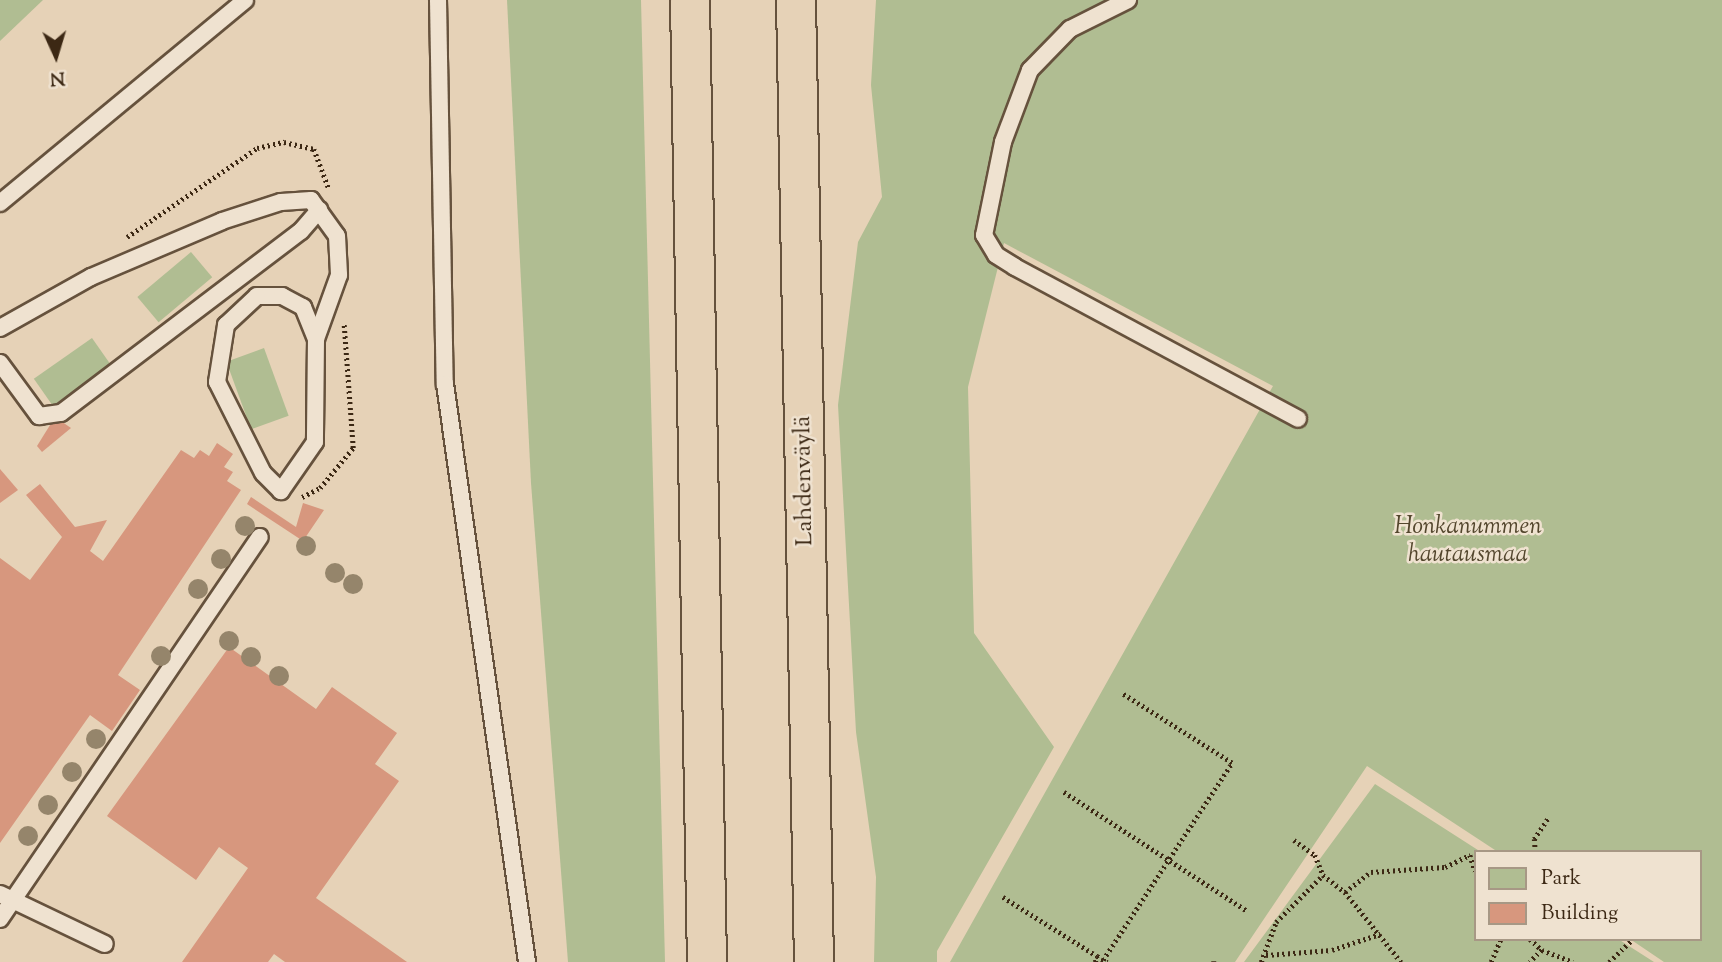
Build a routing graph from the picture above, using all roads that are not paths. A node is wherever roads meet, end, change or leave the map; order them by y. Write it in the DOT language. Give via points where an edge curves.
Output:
graph roads {
  1 [pos="244,0"];
  2 [pos="438,0"];
  3 [pos="690,0"];
  4 [pos="796,0"];
  5 [pos="1128,0"];
  6 [pos="0,203"];
  7 [pos="320,210"];
  8 [pos="0,328"];
  9 [pos="316,339"];
  10 [pos="0,363"];
  11 [pos="1298,419"];
  12 [pos="260,537"];
  13 [pos="7,896"];
  14 [pos="0,919"];
  15 [pos="105,944"];
  16 [pos="527,962"];
  17 [pos="707,962"];
  18 [pos="814,962"];
  1 -- 6 [label="lane"];
  2 -- 16 [label="lane" via="444,371"];
  3 -- 17 [label="highway"];
  4 -- 18 [label="highway, Lahdenväylä"];
  5 -- 11 [label="lane" via="1070,29 1030,70 1003,142 984,235 996,255 1015,267"];
  7 -- 8 [label="lane" via="311,200 281,202 91,277"];
  7 -- 9 [label="lane" via="337,236 339,275"];
  7 -- 10 [label="lane" via="301,231 61,412 39,416"];
  9 -- 9 [label="lane" via="315,442 281,491 263,474 218,382 218,356 226,325 257,296 282,296 303,307"];
  12 -- 13 [label="lane"];
  13 -- 14 [label="lane"];
  13 -- 15 [label="lane"];
}
